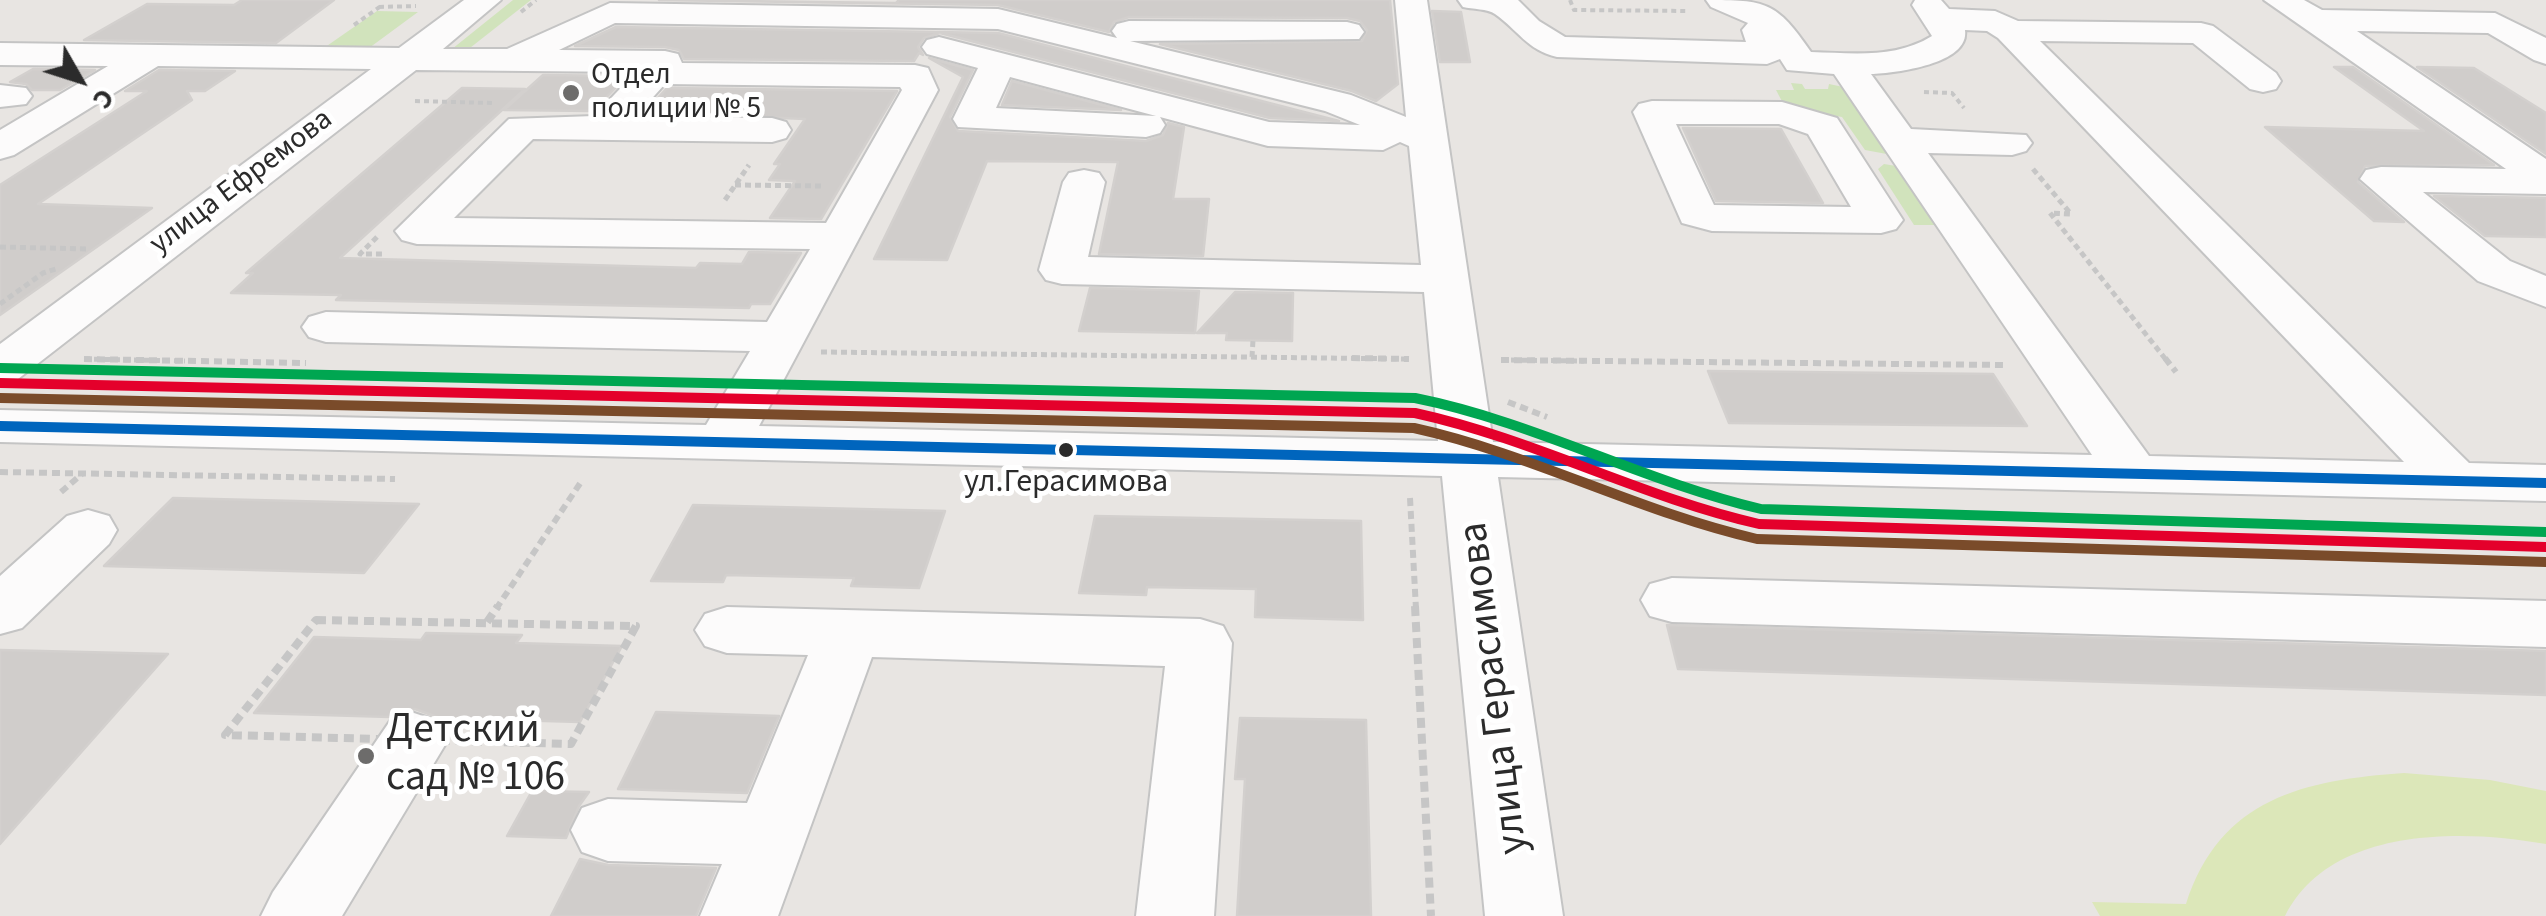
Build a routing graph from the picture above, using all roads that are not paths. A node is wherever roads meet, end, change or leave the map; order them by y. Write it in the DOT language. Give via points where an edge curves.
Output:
graph roads {
  1 [pos="485,0"];
  2 [pos="1474,0"];
  3 [pos="1722,0"];
  4 [pos="2280,0"];
  5 [pos="1412,7"];
  6 [pos="1214,8"];
  7 [pos="1933,10"];
  8 [pos="2510,10"];
  9 [pos="2314,20"];
  10 [pos="2427,22"];
  11 [pos="1768,30"];
  12 [pos="2010,31"];
  13 [pos="2546,31"];
  14 [pos="936,32"];
  15 [pos="1116,32"];
  16 [pos="2546,53"];
  17 [pos="1211,55"];
  18 [pos="150,56"];
  19 [pos="406,58"];
  20 [pos="510,60"];
  21 [pos="999,62"];
  22 [pos="1844,62"];
  23 [pos="2546,71"];
  24 [pos="655,73"];
  25 [pos="8,74"];
  26 [pos="2263,81"];
  27 [pos="604,128"];
  28 [pos="772,130"];
  29 [pos="1408,132"];
  30 [pos="1268,134"];
  31 [pos="2012,144"];
  32 [pos="0,147"];
  33 [pos="1906,151"];
  34 [pos="1843,159"];
  35 [pos="2546,180"];
  36 [pos="1084,182"];
  37 [pos="789,198"];
  38 [pos="855,207"];
  39 [pos="1446,279"];
  40 [pos="2546,293"];
  41 [pos="778,344"];
  42 [pos="317,345"];
  43 [pos="0,368"];
  44 [pos="0,426"];
  45 [pos="723,443"];
  46 [pos="1468,461"];
  47 [pos="2133,474"];
  48 [pos="2454,481"];
  49 [pos="2546,483"];
  50 [pos="88,530"];
  51 [pos="1672,600"];
  52 [pos="0,612"];
  53 [pos="2546,624"];
  54 [pos="727,630"];
  55 [pos="849,634"];
  56 [pos="414,740"];
  57 [pos="608,830"];
  58 [pos="771,835"];
  59 [pos="300,916"];
  60 [pos="740,916"];
  61 [pos="1176,916"];
  62 [pos="1524,916"];
  1 -- 19 [label="street, улица Ефремова"];
  2 -- 11 [label="street" via="1503,3 1557,48 1768,53"];
  3 -- 11 [label="street" via="1773,22"];
  4 -- 9 [label="street"];
  5 -- 6 [label="street"];
  5 -- 29 [label="street, улица Герасимова"];
  7 -- 12 [label="street" via="1994,21"];
  7 -- 22 [label="street" via="1948,27 1948,41 1934,50 1892,63"];
  8 -- 13 [label="street"];
  9 -- 10 [label="street"];
  9 -- 35 [label="street"];
  10 -- 16 [label="street" via="2494,24"];
  10 -- 23 [label="street" via="2475,52"];
  11 -- 22 [label="street" via="1800,62"];
  12 -- 26 [label="street" via="2201,33"];
  12 -- 48 [label="street"];
  14 -- 15 [label="street" via="973,14 1038,16"];
  14 -- 20 [label="street" via="610,14"];
  14 -- 21 [label="street"];
  14 -- 29 [label="street" via="998,19 1338,103"];
  15 -- 17 [label="street"];
  15 -- 17 [label="street" via="1359,38 1238,42"];
  17 -- 29 [label="street" via="1279,76 1361,82 1386,97"];
  18 -- 19 [label="street"];
  18 -- 25 [label="street"];
  18 -- 32 [label="street"];
  19 -- 20 [label="street"];
  19 -- 43 [label="street, улица Ефремова"];
  20 -- 24 [label="street" via="665,62"];
  21 -- 30 [label="street"];
  21 -- 30 [label="street" via="972,118"];
  22 -- 33 [label="street"];
  24 -- 27 [label="street"];
  24 -- 38 [label="street" via="915,76 920,90"];
  27 -- 28 [label="street"];
  27 -- 38 [label="street" via="523,128 418,231 702,234"];
  29 -- 30 [label="street"];
  29 -- 39 [label="street, улица Герасимова"];
  31 -- 33 [label="street"];
  33 -- 34 [label="street"];
  33 -- 47 [label="street"];
  34 -- 34 [label="street" via="1823,126 1782,113 1650,114 1693,210 1704,216 1881,220"];
  35 -- 40 [label="street" via="2380,179 2494,270"];
  36 -- 39 [label="street" via="1062,270"];
  37 -- 38 [label="street"];
  38 -- 41 [label="street"];
  39 -- 46 [label="street, улица Герасимова"];
  41 -- 42 [label="street"];
  41 -- 45 [label="street"];
  44 -- 45 [label="street"];
  45 -- 46 [label="street"];
  46 -- 47 [label="street"];
  46 -- 62 [label="street, улица Герасимова"];
  47 -- 48 [label="street"];
  48 -- 49 [label="street"];
  50 -- 52 [label="street"];
  51 -- 53 [label="street"];
  54 -- 55 [label="street"];
  55 -- 58 [label="street"];
  55 -- 61 [label="street" via="1200,643"];
  56 -- 59 [label="street"];
  57 -- 58 [label="street"];
  58 -- 60 [label="street"];
}
